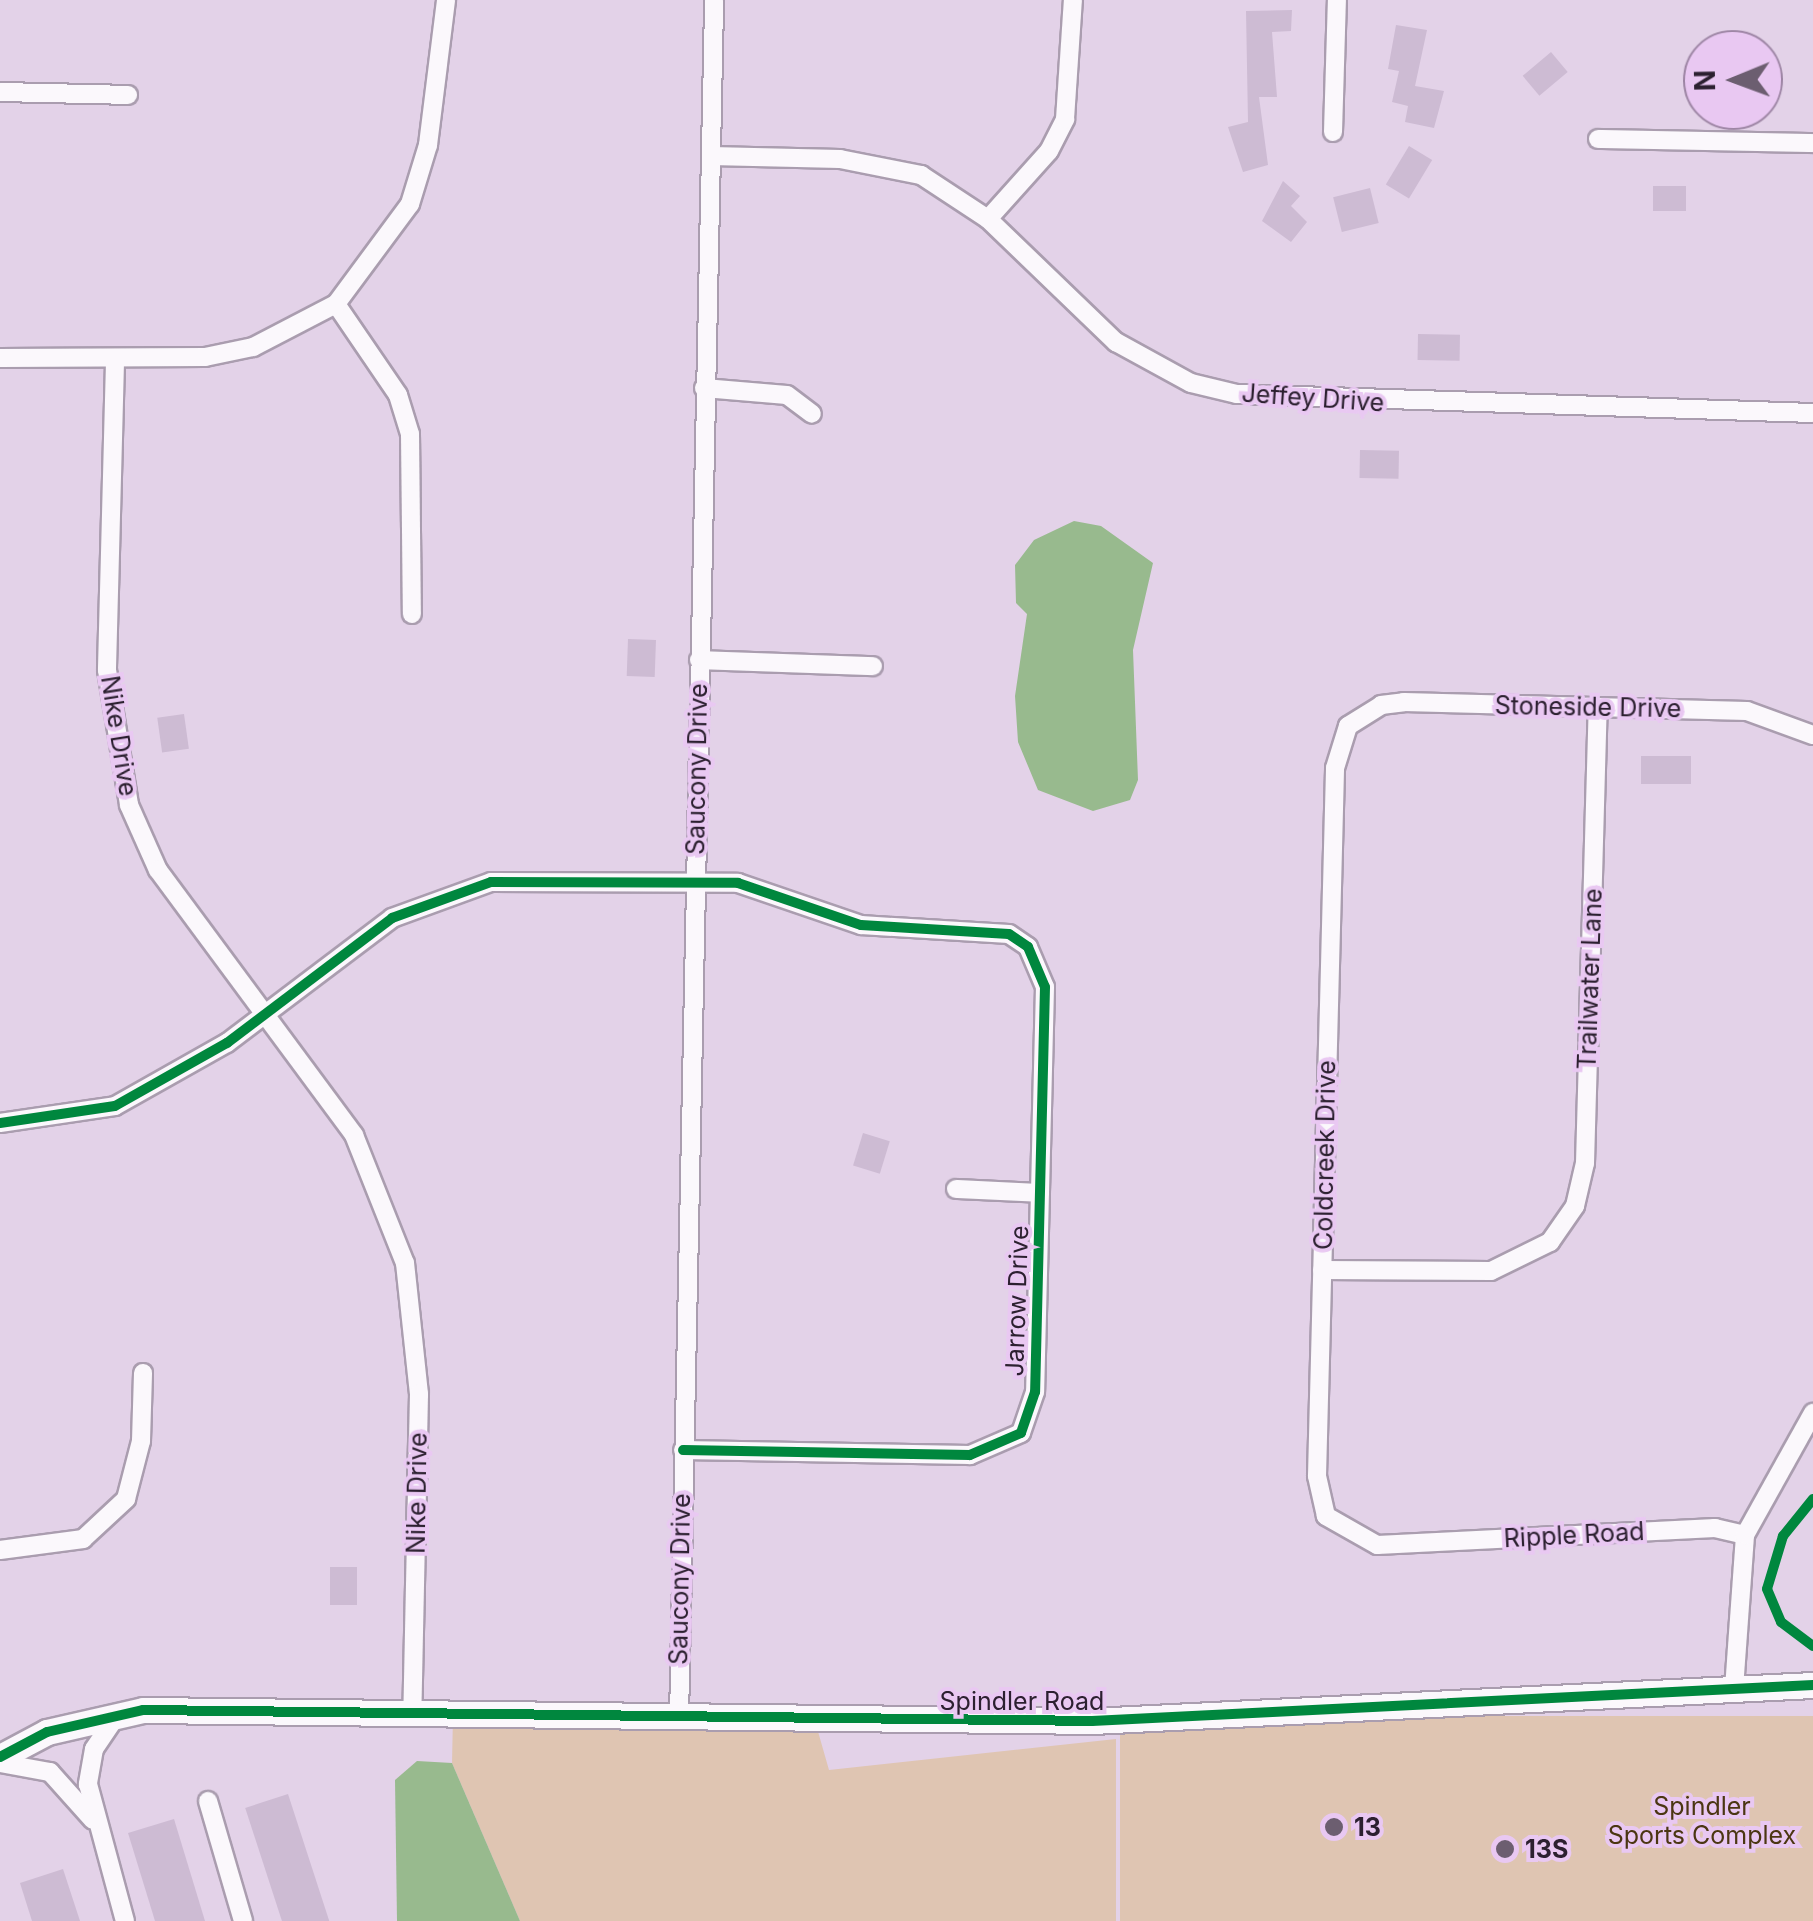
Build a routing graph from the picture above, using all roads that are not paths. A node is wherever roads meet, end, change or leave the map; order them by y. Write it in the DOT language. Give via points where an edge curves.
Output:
graph roads {
  1 [pos="446,0"];
  2 [pos="714,0"];
  3 [pos="1073,0"];
  4 [pos="1337,0"];
  5 [pos="0,92"];
  6 [pos="128,95"];
  7 [pos="1333,132"];
  8 [pos="1598,138"];
  9 [pos="1813,143"];
  10 [pos="711,156"];
  11 [pos="988,219"];
  12 [pos="336,304"];
  13 [pos="0,358"];
  14 [pos="115,362"];
  15 [pos="704,388"];
  16 [pos="1813,413"];
  17 [pos="812,414"];
  18 [pos="412,614"];
  19 [pos="699,660"];
  20 [pos="873,666"];
  21 [pos="1598,706"];
  22 [pos="1360,716"];
  23 [pos="1813,735"];
  24 [pos="695,882"];
  25 [pos="265,1014"];
  26 [pos="0,1123"];
  27 [pos="956,1189"];
  28 [pos="1040,1194"];
  29 [pos="1322,1270"];
  30 [pos="143,1374"];
  31 [pos="1813,1412"];
  32 [pos="683,1450"];
  33 [pos="1745,1534"];
  34 [pos="1402,1544"];
  35 [pos="0,1550"];
  36 [pos="1813,1685"];
  37 [pos="1734,1689"];
  38 [pos="118,1714"];
  39 [pos="412,1715"];
  40 [pos="679,1719"];
  41 [pos="0,1760"];
  42 [pos="208,1801"];
  43 [pos="93,1820"];
  44 [pos="125,1921"];
  45 [pos="243,1921"];
  1 -- 12 [label="street" via="428,145 410,204"];
  2 -- 10 [label="street, Saucony Drive"];
  3 -- 11 [label="street" via="1066,119 1049,151"];
  4 -- 7 [label="street"];
  5 -- 6 [label="street"];
  8 -- 9 [label="street"];
  10 -- 11 [label="street, Jeffey Drive" via="885,164 954,191"];
  10 -- 15 [label="street, Saucony Drive"];
  11 -- 16 [label="street, Jeffey Drive" via="1095,326 1190,383 1288,400"];
  12 -- 14 [label="street" via="252,347"];
  12 -- 18 [label="street" via="398,395 410,434"];
  13 -- 14 [label="street"];
  14 -- 25 [label="street, Nike Drive" via="107,670 129,805 158,870"];
  15 -- 17 [label="street" via="787,395"];
  15 -- 19 [label="street, Saucony Drive"];
  19 -- 20 [label="street"];
  19 -- 24 [label="street, Saucony Drive"];
  21 -- 22 [label="street, Stoneside Drive" via="1404,702"];
  21 -- 23 [label="street, Stoneside Drive" via="1747,711"];
  21 -- 29 [label="street, Trailwater Lane" via="1585,1163 1575,1206 1550,1242 1491,1270"];
  22 -- 29 [label="street, Coldcreek Drive" via="1341,739 1334,768"];
  24 -- 25 [label="street" via="546,878 444,895 392,918"];
  24 -- 28 [label="street, Jarrow Drive" via="758,886 861,925 993,931 1028,947 1045,987"];
  24 -- 32 [label="street, Saucony Drive"];
  25 -- 26 [label="street" via="115,1106"];
  25 -- 39 [label="street, Nike Drive" via="354,1135 405,1263 419,1394"];
  27 -- 28 [label="street"];
  28 -- 32 [label="street, Jarrow Drive" via="1034,1392 1014,1441 970,1455"];
  29 -- 34 [label="street, Coldcreek Drive" via="1319,1496 1348,1534"];
  30 -- 35 [label="street" via="141,1441 126,1498 83,1539"];
  31 -- 33 [label="street"];
  32 -- 40 [label="street, Saucony Drive"];
  33 -- 34 [label="street, Ripple Road" via="1715,1528"];
  33 -- 37 [label="street"];
  36 -- 37 [label="street, Spindler Road"];
  37 -- 40 [label="street, Spindler Road" via="1229,1718"];
  38 -- 39 [label="street, Spindler Road"];
  38 -- 41 [label="street, Spindler Road" via="47,1732"];
  38 -- 43 [label="street" via="88,1763"];
  39 -- 40 [label="street, Spindler Road"];
  41 -- 43 [label="street" via="50,1772"];
  42 -- 45 [label="street"];
  43 -- 44 [label="street"];
}
